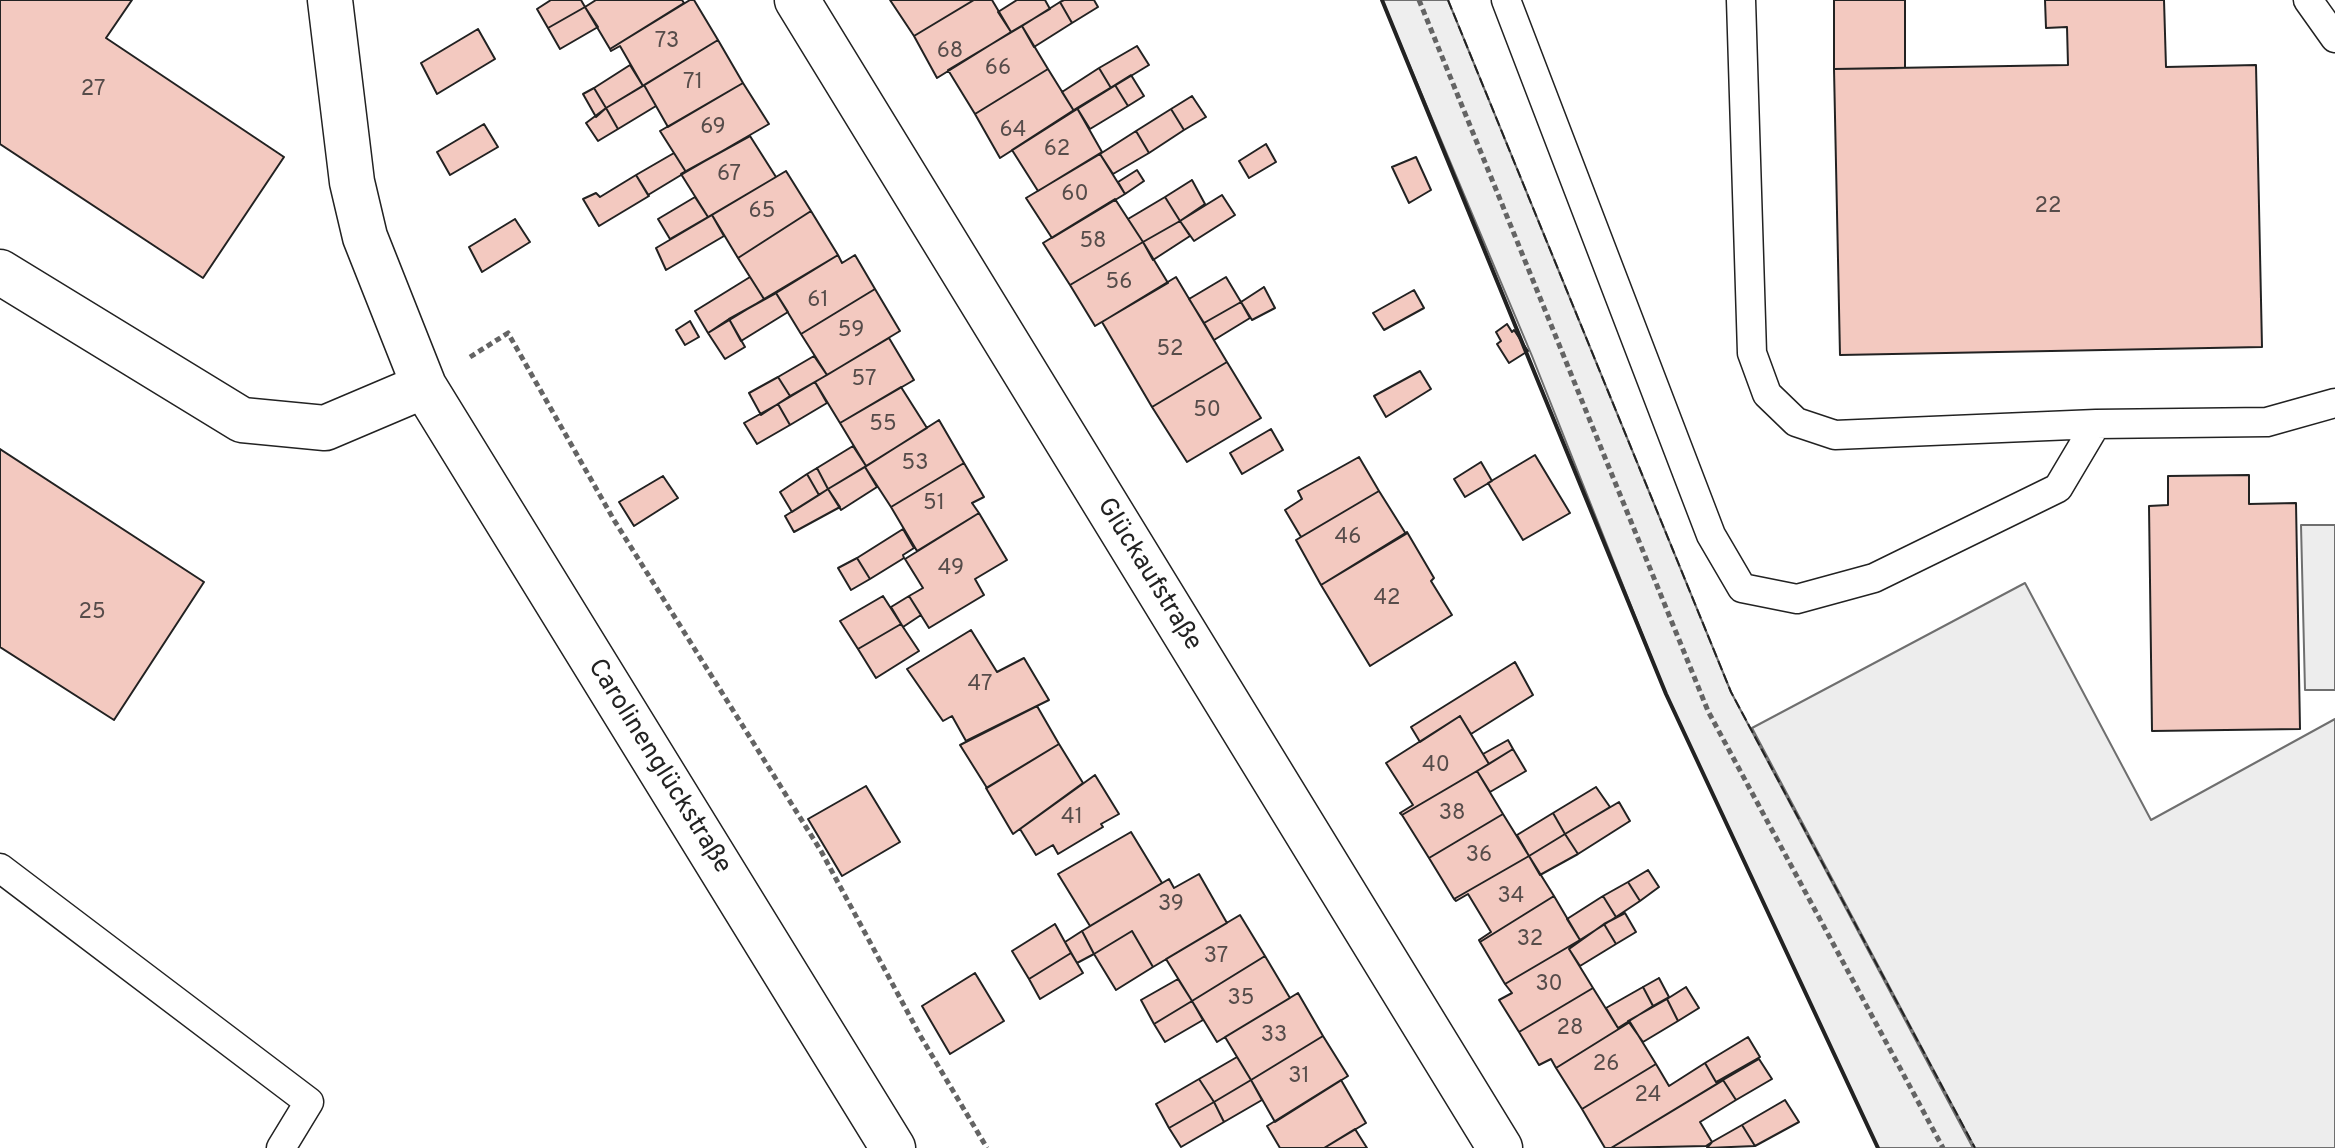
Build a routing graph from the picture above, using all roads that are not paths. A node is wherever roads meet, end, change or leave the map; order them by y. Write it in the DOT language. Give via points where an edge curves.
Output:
graph roads {
  1 [pos="330,0"];
  2 [pos="797,0"];
  3 [pos="1506,0"];
  4 [pos="1741,0"];
  5 [pos="2308,0"];
  6 [pos="2335,38"];
  7 [pos="0,272"];
  8 [pos="424,386"];
  9 [pos="2335,403"];
  10 [pos="2096,424"];
  11 [pos="0,868"];
  12 [pos="281,1148"];
  13 [pos="893,1148"];
  14 [pos="1500,1148"];
  1 -- 8 [label="street, Carolinenglückstraße" via="352,182 365,237"];
  2 -- 14 [label="street, Glückaufstraße"];
  3 -- 10 [label="lane" via="1711,535 1742,588 1797,599 1874,578 2058,488"];
  4 -- 10 [label="lane" via="1752,353 1767,394 1796,422 1835,435"];
  5 -- 6 [label="lane"];
  7 -- 8 [label="street" via="242,420 325,428"];
  8 -- 13 [label="street, Carolinenglückstraße"];
  9 -- 10 [label="lane" via="2267,422"];
  11 -- 12 [label="lane" via="309,1102"];
}
